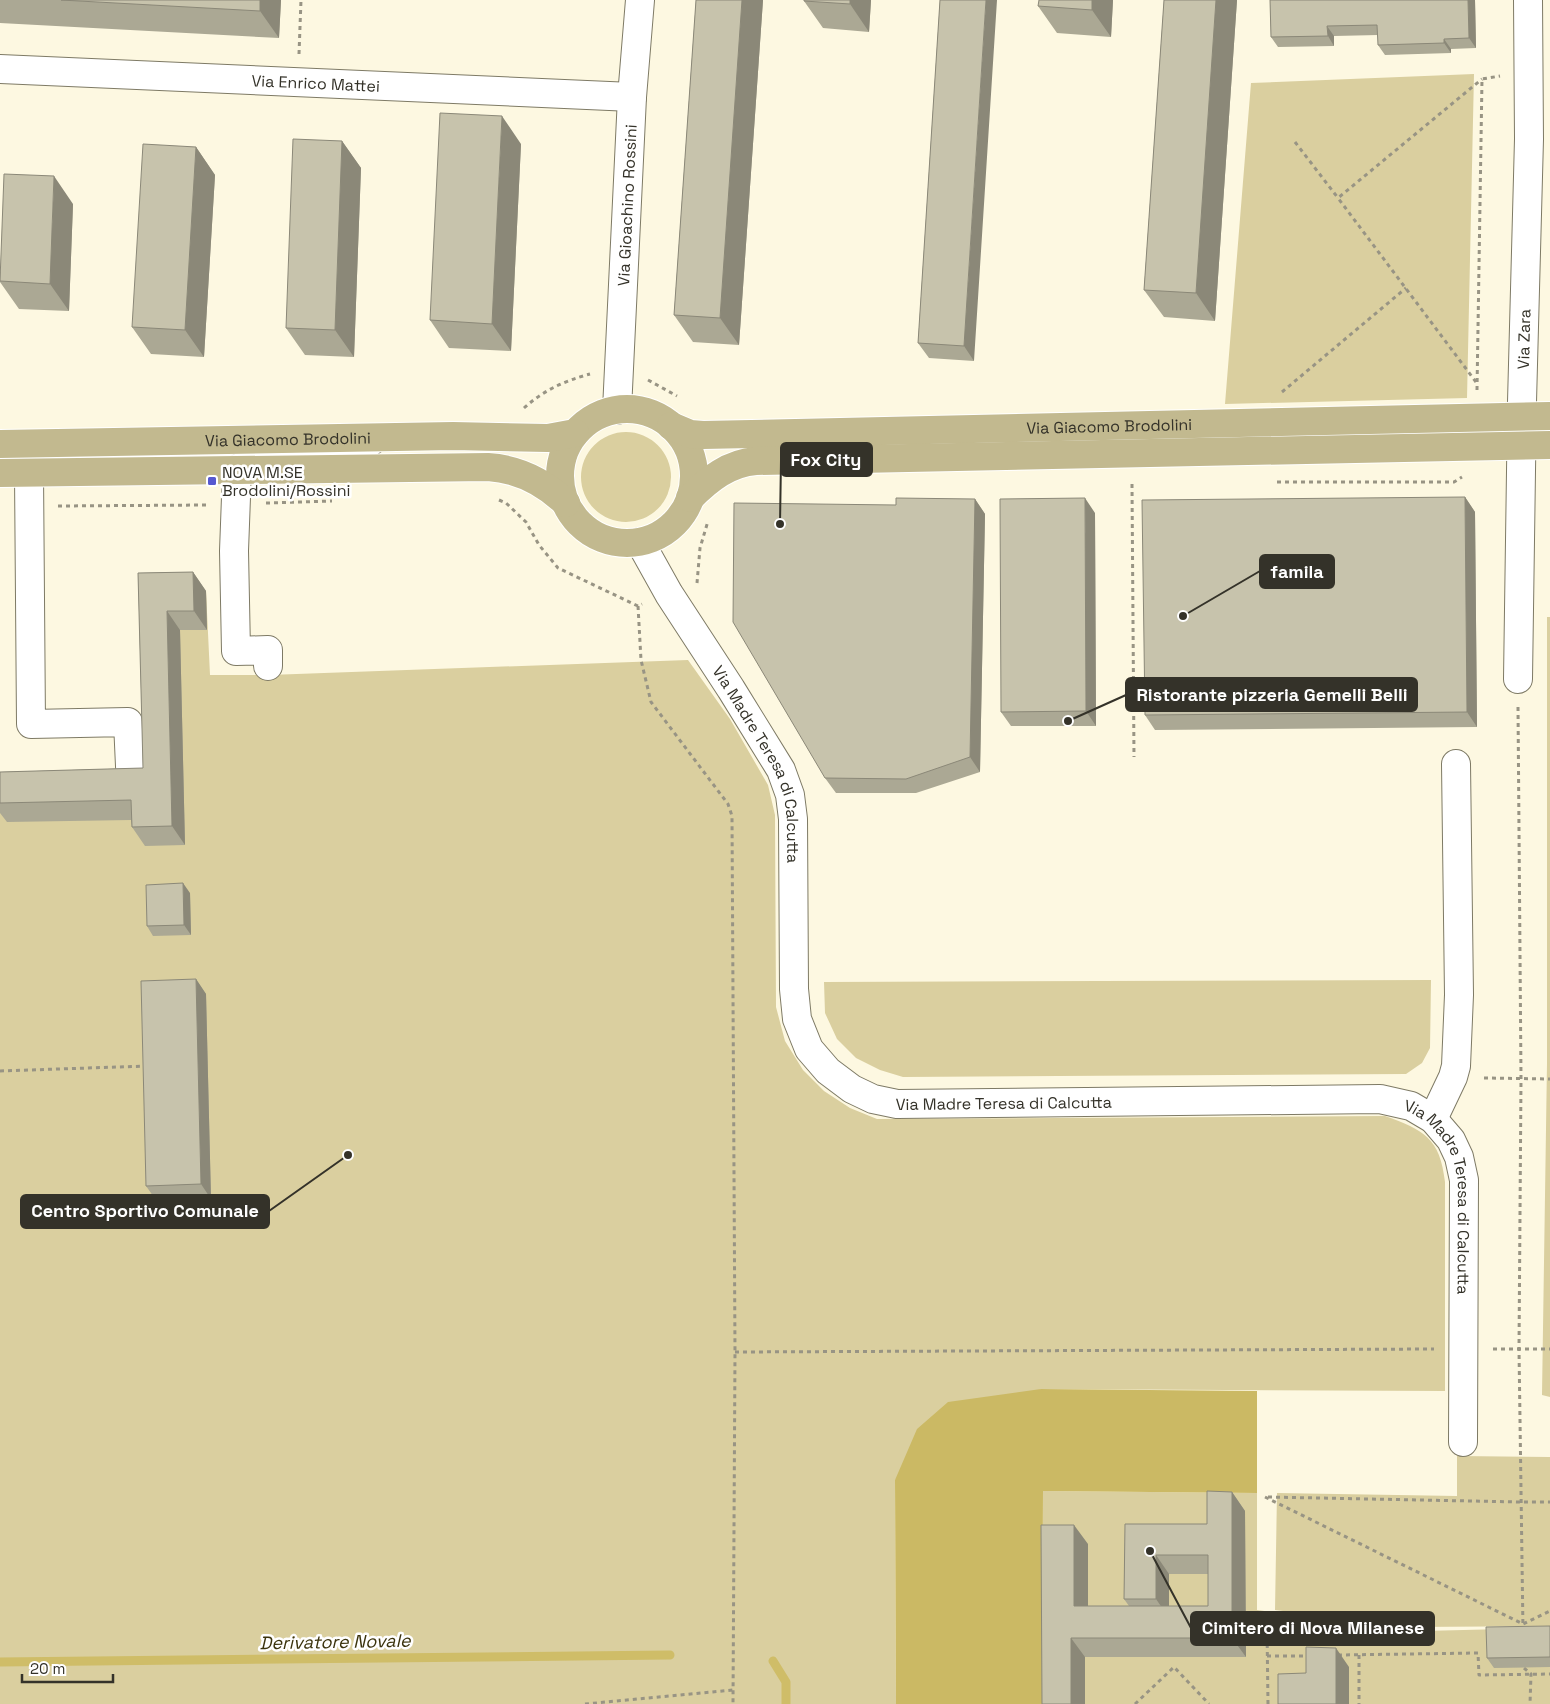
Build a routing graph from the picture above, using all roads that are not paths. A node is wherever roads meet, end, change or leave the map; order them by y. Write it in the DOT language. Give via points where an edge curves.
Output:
graph roads {
  1 [pos="640,0"];
  2 [pos="1528,0"];
  3 [pos="0,69"];
  4 [pos="632,97"];
  5 [pos="617,410"];
  6 [pos="1550,416"];
  7 [pos="1522,418"];
  8 [pos="671,426"];
  9 [pos="575,433"];
  10 [pos="374,438"];
  11 [pos="0,444"];
  12 [pos="1550,445"];
  13 [pos="1522,446"];
  14 [pos="0,459"];
  15 [pos="237,470"];
  16 [pos="0,473"];
  17 [pos="29,473"];
  18 [pos="690,498"];
  19 [pos="566,503"];
  20 [pos="640,542"];
  21 [pos="268,666"];
  22 [pos="1518,679"];
  23 [pos="1456,764"];
  24 [pos="131,788"];
  25 [pos="1433,1119"];
  26 [pos="1463,1442"];
  1 -- 4 [label="street, Via Gioachino Rossini"];
  2 -- 7 [label="street, Via Zara" via="1529,139"];
  3 -- 4 [label="street, Via Enrico Mattei"];
  4 -- 5 [label="street, Via Gioachino Rossini"];
  5 -- 8 [label="main road" via="648,412"];
  5 -- 9 [label="main road" via="592,419"];
  6 -- 7 [label="main road, Via Giacomo Brodolini"];
  7 -- 8 [label="main road, Via Giacomo Brodolini" via="703,436"];
  7 -- 13 [label="street, Via Zara"];
  8 -- 18 [label="main road" via="686,444 692,461 694,477"];
  9 -- 10 [label="main road, Via Giacomo Brodolini" via="548,438"];
  9 -- 19 [label="main road" via="565,449 560,469 560,485"];
  10 -- 11 [label="main road, Via Giacomo Brodolini"];
  10 -- 15 [label="street" via="357,453 258,455"];
  12 -- 13 [label="main road, Via Giacomo Brodolini"];
  13 -- 18 [label="main road, Via Giacomo Brodolini" via="756,461 729,468"];
  13 -- 22 [label="street, Via Zara"];
  14 -- 17 [label="street" via="17,459"];
  15 -- 17 [label="main road, Via Giacomo Brodolini"];
  15 -- 19 [label="main road, Via Giacomo Brodolini" via="496,467 538,481"];
  15 -- 21 [label="street" via="234,551 236,651 268,650"];
  16 -- 17 [label="main road, Via Giacomo Brodolini"];
  17 -- 24 [label="street" via="30,724 128,722"];
  18 -- 20 [label="main road" via="672,526 658,536"];
  19 -- 20 [label="main road" via="579,523 597,536 619,543"];
  20 -- 25 [label="street, Via Madre Teresa di Calcutta" via="669,594 781,770 790,795 793,819 796,1019 809,1048 828,1071 852,1089 897,1104 1380,1099 1411,1106"];
  23 -- 25 [label="street" via="1456,1066"];
  25 -- 26 [label="street, Via Madre Teresa di Calcutta" via="1451,1140 1464,1180"];
}
